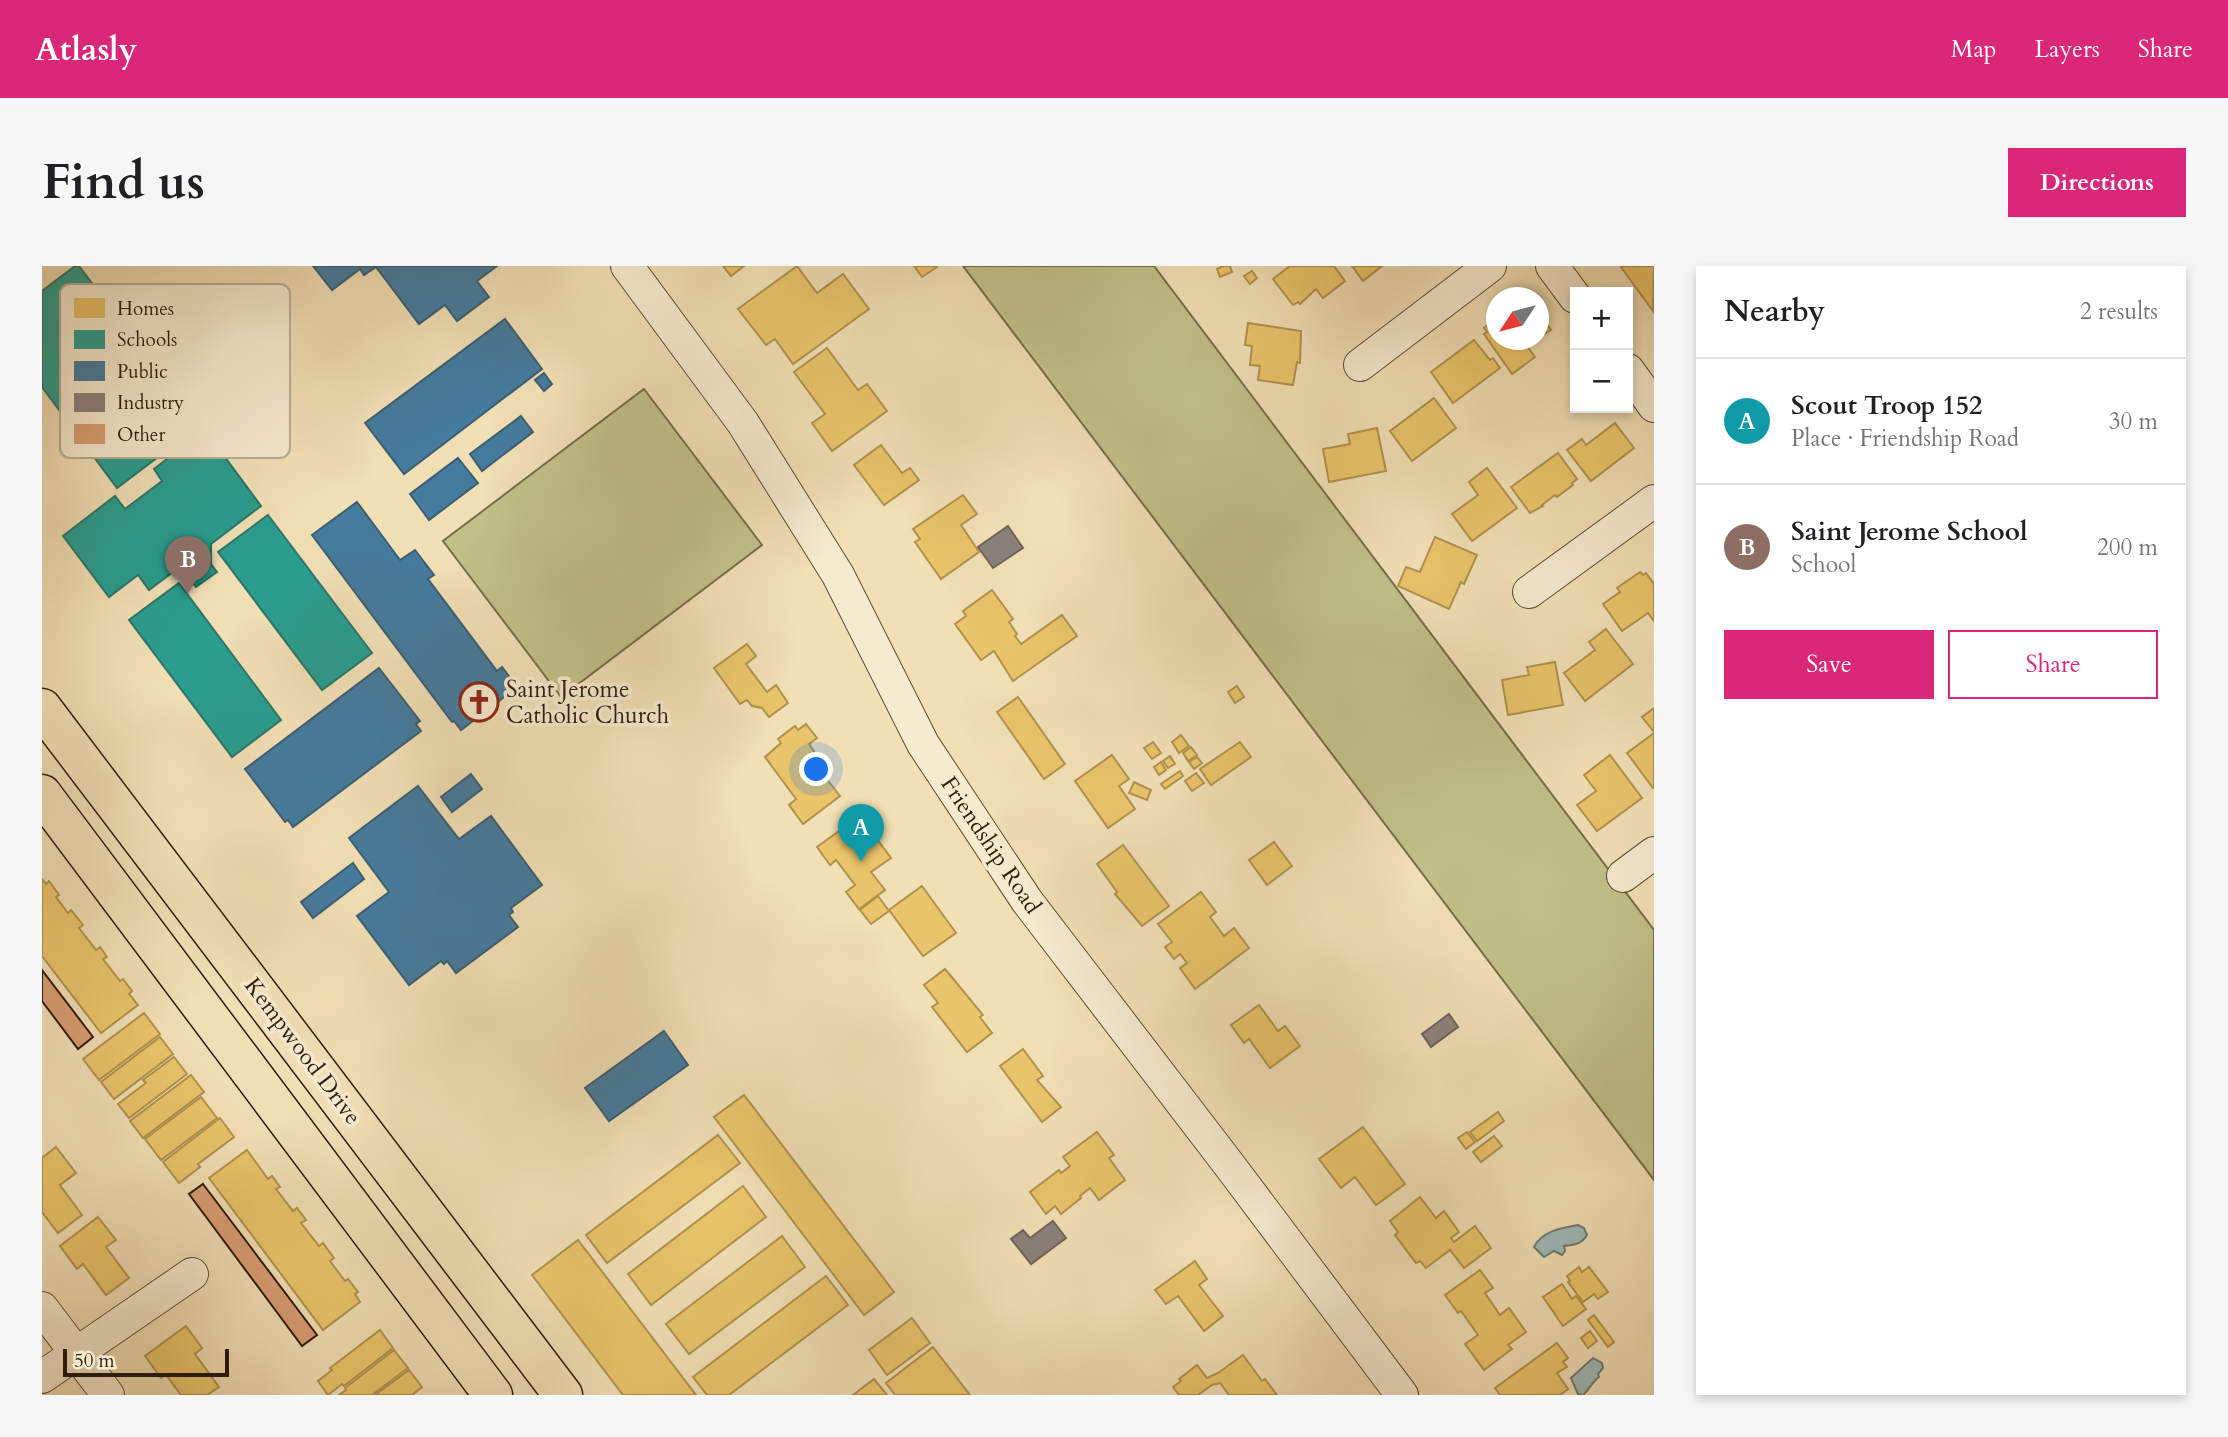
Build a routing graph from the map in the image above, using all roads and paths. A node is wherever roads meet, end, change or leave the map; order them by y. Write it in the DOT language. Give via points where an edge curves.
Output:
graph roads {
  1 [pos="626,266"];
  2 [pos="1490,266"];
  3 [pos="1552,266"];
  4 [pos="1570,290"];
  5 [pos="1360,365"];
  6 [pos="1633,377"];
  7 [pos="1654,406"];
  8 [pos="1654,500"];
  9 [pos="1529,592"];
  10 [pos="43,710"];
  11 [pos="42,794"];
  12 [pos="1654,853"];
  13 [pos="1623,876"];
  14 [pos="335,1093"];
  15 [pos="288,1122"];
  16 [pos="192,1274"];
  17 [pos="42,1308"];
  18 [pos="77,1354"];
  19 [pos="42,1377"];
  20 [pos="108,1395"];
  21 [pos="493,1395"];
  22 [pos="563,1395"];
  23 [pos="1402,1395"];
  1 -- 23 [label="street, Friendship Road" via="743,423 838,575 923,744 1027,901"];
  2 -- 5 [label="street"];
  3 -- 4 [label="street"];
  6 -- 7 [label="street"];
  8 -- 9 [label="street"];
  10 -- 14 [label="main road, Kempwood Drive"];
  11 -- 15 [label="main road"];
  12 -- 13 [label="street"];
  14 -- 15 [label="main road"];
  14 -- 22 [label="main road, Kempwood Drive"];
  15 -- 21 [label="main road"];
  16 -- 18 [label="street"];
  17 -- 18 [label="street"];
  18 -- 19 [label="street"];
  18 -- 20 [label="street"];
}
